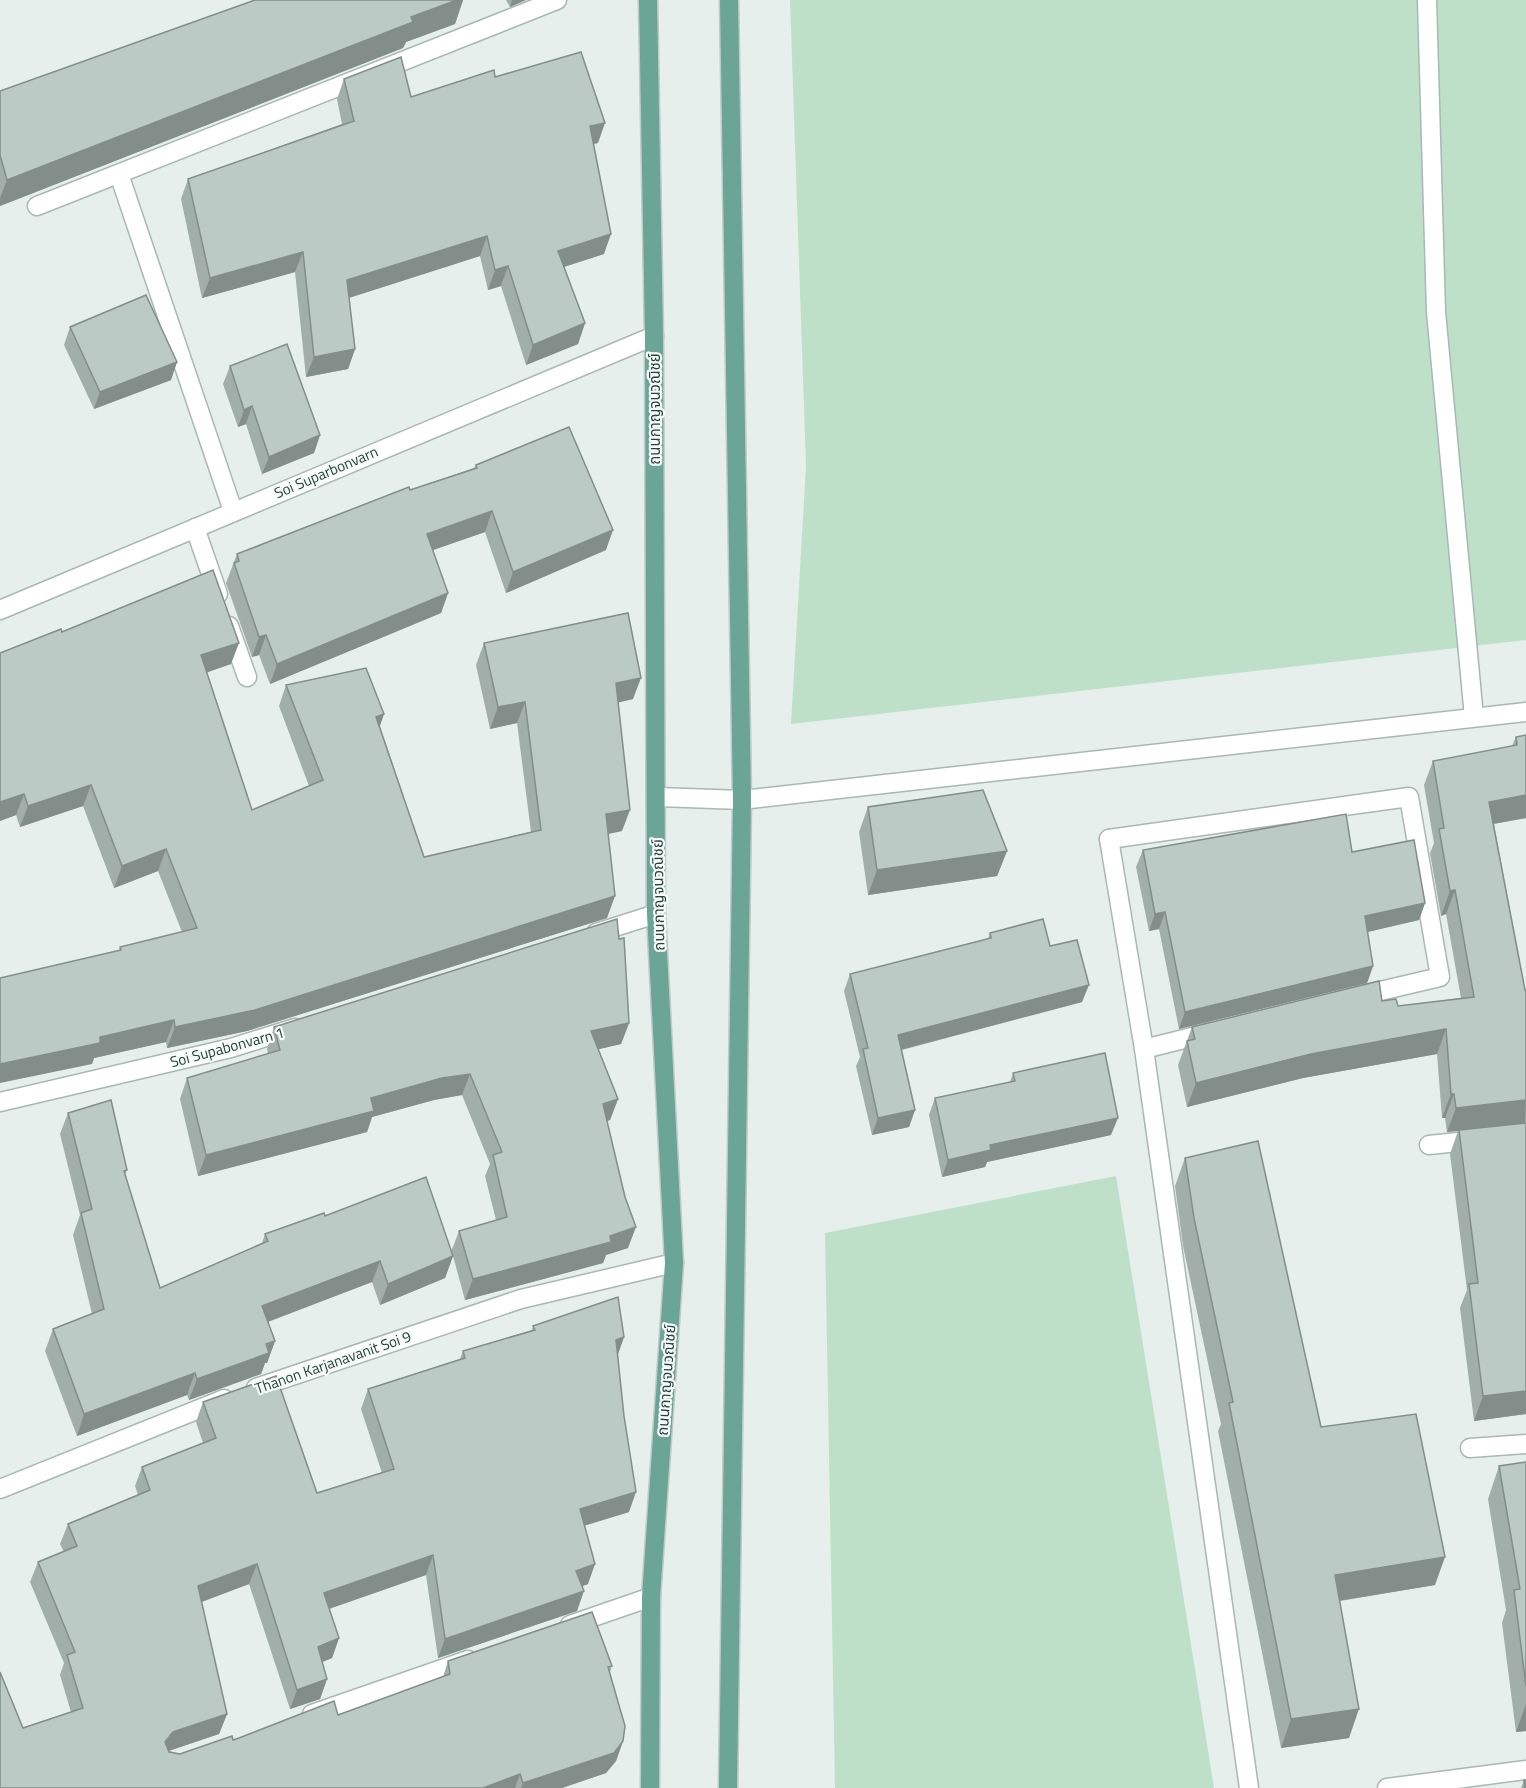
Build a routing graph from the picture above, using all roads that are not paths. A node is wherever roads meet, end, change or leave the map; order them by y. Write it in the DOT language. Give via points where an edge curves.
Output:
graph roads {
  1 [pos="557,0"];
  2 [pos="648,0"];
  3 [pos="729,0"];
  4 [pos="1427,0"];
  5 [pos="119,174"];
  6 [pos="37,206"];
  7 [pos="654,336"];
  8 [pos="233,511"];
  9 [pos="195,528"];
  10 [pos="0,609"];
  11 [pos="247,677"];
  12 [pos="1526,712"];
  13 [pos="1474,717"];
  14 [pos="658,797"];
  15 [pos="742,800"];
  16 [pos="656,914"];
  17 [pos="578,939"];
  18 [pos="1338,1002"];
  19 [pos="309,1024"];
  20 [pos="1235,1026"];
  21 [pos="1144,1049"];
  22 [pos="0,1102"];
  23 [pos="1526,1135"];
  24 [pos="1429,1146"];
  25 [pos="674,1263"];
  26 [pos="1526,1444"];
  27 [pos="1470,1448"];
  28 [pos="0,1489"];
  29 [pos="651,1597"];
  30 [pos="550,1632"];
  31 [pos="483,1655"];
  32 [pos="292,1721"];
  33 [pos="1526,1770"];
  34 [pos="650,1788"];
  35 [pos="728,1788"];
  36 [pos="1250,1788"];
  37 [pos="1388,1788"];
  1 -- 5 [label="street"];
  2 -- 7 [label="main road, ถนนกาญจนวณิชย์"];
  3 -- 15 [label="main road"];
  4 -- 13 [label="street" via="1436,312"];
  5 -- 6 [label="street"];
  5 -- 8 [label="street"];
  7 -- 8 [label="street, Soi Suparbonvarn"];
  7 -- 14 [label="main road, ถนนกาญจนวณิชย์"];
  8 -- 9 [label="street, Soi Suparbonvarn"];
  9 -- 10 [label="street, Soi Suparbonvarn"];
  9 -- 11 [label="street"];
  12 -- 13 [label="street"];
  13 -- 15 [label="street"];
  14 -- 15 [label="street"];
  14 -- 16 [label="main road, ถนนกาญจนวณิชย์"];
  15 -- 35 [label="main road"];
  16 -- 17 [label="street"];
  16 -- 25 [label="main road, ถนนกาญจนวณิชย์"];
  18 -- 21 [label="street" via="1440,977 1409,797 1109,839"];
  19 -- 22 [label="street, Soi Supabonvarn 1" via="231,1048"];
  20 -- 21 [label="street"];
  21 -- 36 [label="street"];
  23 -- 24 [label="street"];
  25 -- 28 [label="street, Thanon Karjanavanit Soi 9" via="521,1299 220,1400"];
  25 -- 29 [label="main road, ถนนกาญจนวณิชย์"];
  26 -- 27 [label="street"];
  29 -- 30 [label="street"];
  29 -- 34 [label="main road, ถนนกาญจนวณิชย์"];
  31 -- 32 [label="street"];
  33 -- 37 [label="street"];
}
